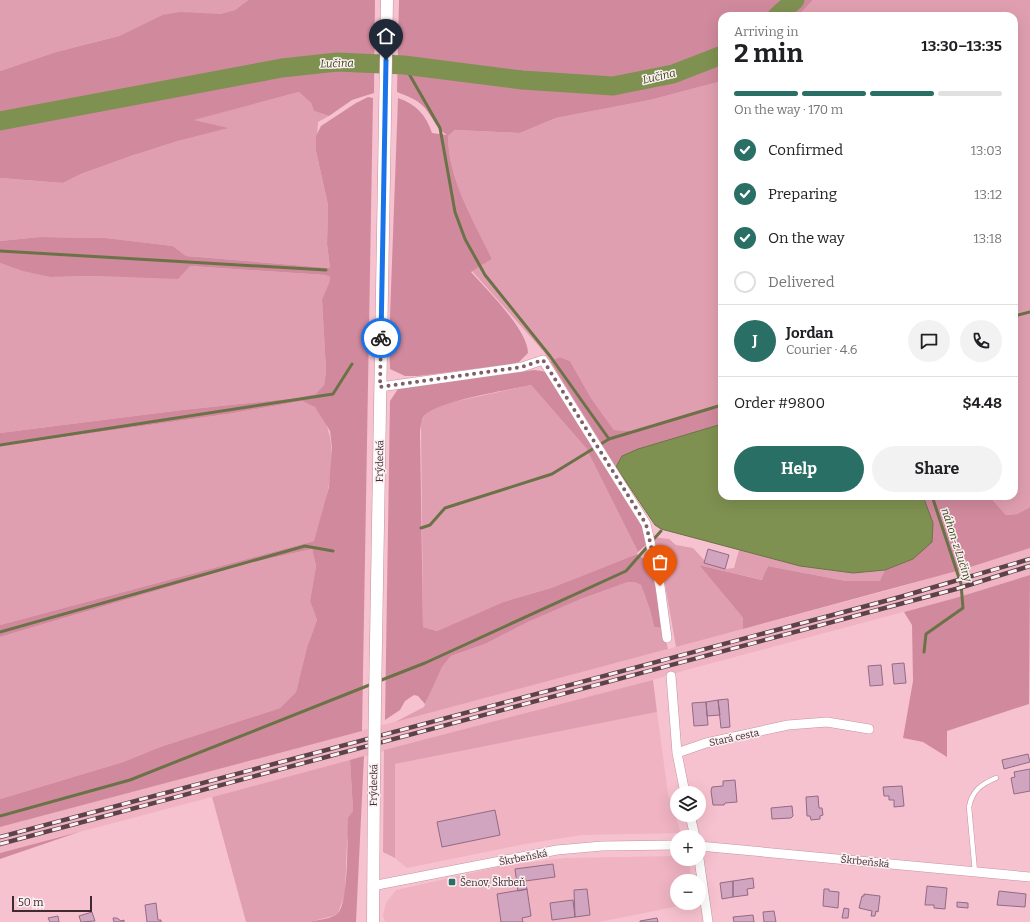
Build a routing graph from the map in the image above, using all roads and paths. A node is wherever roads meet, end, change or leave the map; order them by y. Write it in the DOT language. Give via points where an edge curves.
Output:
graph roads {
  1 [pos="388,0"];
  2 [pos="380,387"];
  3 [pos="667,638"];
  4 [pos="671,676"];
  5 [pos="869,729"];
  6 [pos="677,753"];
  7 [pos="996,778"];
  8 [pos="684,786"];
  9 [pos="670,845"];
  10 [pos="706,847"];
  11 [pos="699,866"];
  12 [pos="974,872"];
  13 [pos="1030,877"];
  14 [pos="372,886"];
  15 [pos="373,922"];
  16 [pos="708,922"];
  1 -- 2 [label="main road, Frýdecká"];
  2 -- 3 [label="street" via="522,367 543,360 646,524 660,586"];
  2 -- 14 [label="main road, Frýdecká, bridge"];
  4 -- 6 [label="street"];
  5 -- 6 [label="street, Stará cesta" via="827,722 788,725 706,743"];
  6 -- 8 [label="street"];
  7 -- 12 [label="lane" via="977,788 971,800"];
  9 -- 14 [label="street, Škrbeňská" via="602,846 556,850"];
  10 -- 12 [label="street, Škrbeňská"];
  11 -- 16 [label="street"];
  12 -- 13 [label="street, Škrbeňská"];
  14 -- 15 [label="main road, Frýdecká"];
}
